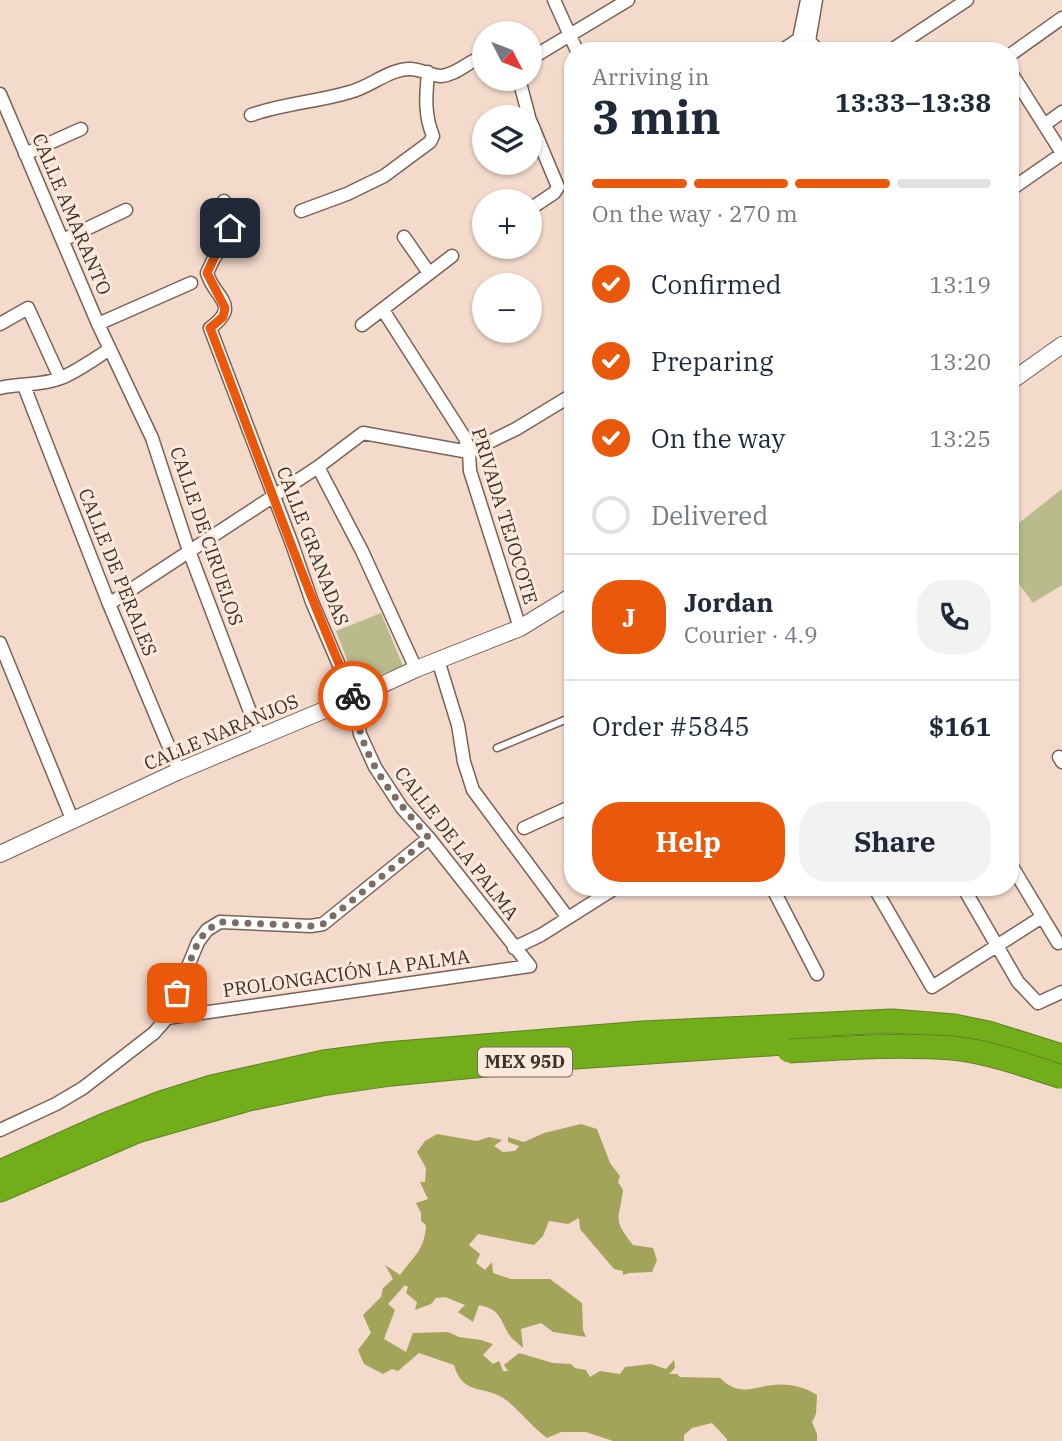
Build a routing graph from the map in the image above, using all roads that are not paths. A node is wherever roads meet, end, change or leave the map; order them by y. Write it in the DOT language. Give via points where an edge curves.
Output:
graph roads {
  1 [pos="554,0"];
  2 [pos="628,0"];
  3 [pos="807,0"];
  4 [pos="816,0"];
  5 [pos="967,0"];
  6 [pos="1062,18"];
  7 [pos="569,37"];
  8 [pos="572,42"];
  9 [pos="794,42"];
  10 [pos="811,42"];
  11 [pos="904,42"];
  12 [pos="1019,49"];
  13 [pos="542,52"];
  14 [pos="472,61"];
  15 [pos="428,72"];
  16 [pos="1019,85"];
  17 [pos="0,94"];
  18 [pos="1062,112"];
  19 [pos="251,115"];
  20 [pos="1044,125"];
  21 [pos="81,129"];
  22 [pos="542,148"];
  23 [pos="1062,153"];
  24 [pos="25,154"];
  25 [pos="1019,184"];
  26 [pos="224,201"];
  27 [pos="542,201"];
  28 [pos="127,209"];
  29 [pos="301,211"];
  30 [pos="404,237"];
  31 [pos="63,240"];
  32 [pos="452,256"];
  33 [pos="429,274"];
  34 [pos="191,283"];
  35 [pos="383,310"];
  36 [pos="0,324"];
  37 [pos="98,324"];
  38 [pos="362,325"];
  39 [pos="1062,345"];
  40 [pos="110,349"];
  41 [pos="1019,376"];
  42 [pos="61,378"];
  43 [pos="24,386"];
  44 [pos="0,388"];
  45 [pos="564,400"];
  46 [pos="470,452"];
  47 [pos="318,467"];
  48 [pos="274,496"];
  49 [pos="189,551"];
  50 [pos="564,601"];
  51 [pos="109,604"];
  52 [pos="520,628"];
  53 [pos="0,642"];
  54 [pos="438,660"];
  55 [pos="416,669"];
  56 [pos="354,698"];
  57 [pos="564,720"];
  58 [pos="260,738"];
  59 [pos="497,748"];
  60 [pos="179,771"];
  61 [pos="564,810"];
  62 [pos="72,819"];
  63 [pos="524,828"];
  64 [pos="429,838"];
  65 [pos="0,854"];
  66 [pos="1019,878"];
  67 [pos="603,896"];
  68 [pos="777,896"];
  69 [pos="879,896"];
  70 [pos="968,896"];
  71 [pos="1042,917"];
  72 [pos="568,918"];
  73 [pos="1058,943"];
  74 [pos="997,944"];
  75 [pos="514,948"];
  76 [pos="530,966"];
  77 [pos="817,974"];
  78 [pos="1062,992"];
  79 [pos="167,1018"];
  80 [pos="1062,1058"];
  81 [pos="1062,1078"];
  82 [pos="0,1130"];
  83 [pos="0,1173"];
  84 [pos="0,1192"];
  1 -- 7 [label="street"];
  2 -- 7 [label="street"];
  3 -- 9 [label="street" via="799,39"];
  4 -- 10 [label="street"];
  5 -- 11 [label="street"];
  6 -- 12 [label="street"];
  7 -- 8 [label="street"];
  7 -- 13 [label="street"];
  14 -- 15 [label="street" via="449,74"];
  15 -- 19 [label="street" via="400,70 351,92"];
  15 -- 29 [label="street" via="430,142 384,176"];
  16 -- 20 [label="street"];
  17 -- 24 [label="street, CALLE AMARANTO"];
  18 -- 20 [label="street"];
  20 -- 23 [label="street"];
  21 -- 24 [label="street"];
  22 -- 27 [label="street" via="558,187"];
  23 -- 25 [label="street"];
  24 -- 31 [label="street, CALLE AMARANTO"];
  26 -- 48 [label="street, CALLE GRANADAS" via="231,236 207,273 225,308 223,317 210,328"];
  28 -- 31 [label="street"];
  30 -- 33 [label="street"];
  31 -- 37 [label="street, CALLE AMARANTO"];
  32 -- 33 [label="street"];
  33 -- 35 [label="street"];
  34 -- 37 [label="street"];
  35 -- 38 [label="street"];
  35 -- 46 [label="street, PRIVADA TEJOCOTE"];
  36 -- 42 [label="street" via="28,307"];
  37 -- 40 [label="street, CALLE AMARANTO"];
  39 -- 41 [label="street"];
  40 -- 42 [label="street"];
  40 -- 49 [label="street, CALLE DE CIRUELOS" via="152,438"];
  42 -- 43 [label="street"];
  43 -- 44 [label="street"];
  43 -- 51 [label="street, CALLE DE PERALES"];
  45 -- 46 [label="street"];
  46 -- 47 [label="street" via="363,433"];
  46 -- 52 [label="street, PRIVADA TEJOCOTE" via="470,471"];
  47 -- 48 [label="street"];
  47 -- 55 [label="street, CALLE GRANADAS"];
  48 -- 49 [label="street"];
  48 -- 56 [label="street, CALLE GRANADAS" via="312,602"];
  49 -- 51 [label="street"];
  49 -- 58 [label="street, CALLE DE CIRUELOS"];
  50 -- 52 [label="street, CALLE NARANJOS"];
  51 -- 60 [label="street, CALLE DE PERALES"];
  52 -- 54 [label="street, CALLE NARANJOS"];
  53 -- 62 [label="street"];
  54 -- 55 [label="street, CALLE NARANJOS"];
  54 -- 72 [label="street" via="473,790"];
  55 -- 56 [label="street, CALLE NARANJOS"];
  56 -- 58 [label="street, CALLE NARANJOS"];
  56 -- 64 [label="street, CALLE DE LA PALMA" via="360,734 374,767"];
  57 -- 59 [label="lane"];
  58 -- 60 [label="street, CALLE NARANJOS"];
  60 -- 62 [label="street, CALLE NARANJOS"];
  61 -- 63 [label="street"];
  62 -- 65 [label="street, CALLE NARANJOS"];
  64 -- 75 [label="street, CALLE DE LA PALMA"];
  64 -- 79 [label="street" via="323,924 220,922 207,930"];
  66 -- 71 [label="street"];
  67 -- 72 [label="street"];
  68 -- 77 [label="street"];
  69 -- 74 [label="street" via="932,987"];
  70 -- 74 [label="street"];
  71 -- 73 [label="street"];
  71 -- 74 [label="street"];
  72 -- 75 [label="street"];
  74 -- 78 [label="street" via="1018,982 1038,1003"];
  75 -- 76 [label="street, CALLE DE LA PALMA"];
  76 -- 79 [label="street, PROLONGACIÓN LA PALMA"];
  79 -- 82 [label="street" via="102,1076"];
  80 -- 83 [label="highway, MEX 95D" via="977,1031 892,1021 643,1032 386,1054 324,1062 186,1095 105,1125"];
  81 -- 84 [label="highway, bridge" via="954,1048 856,1047 557,1065 305,1091 176,1121"];
}
